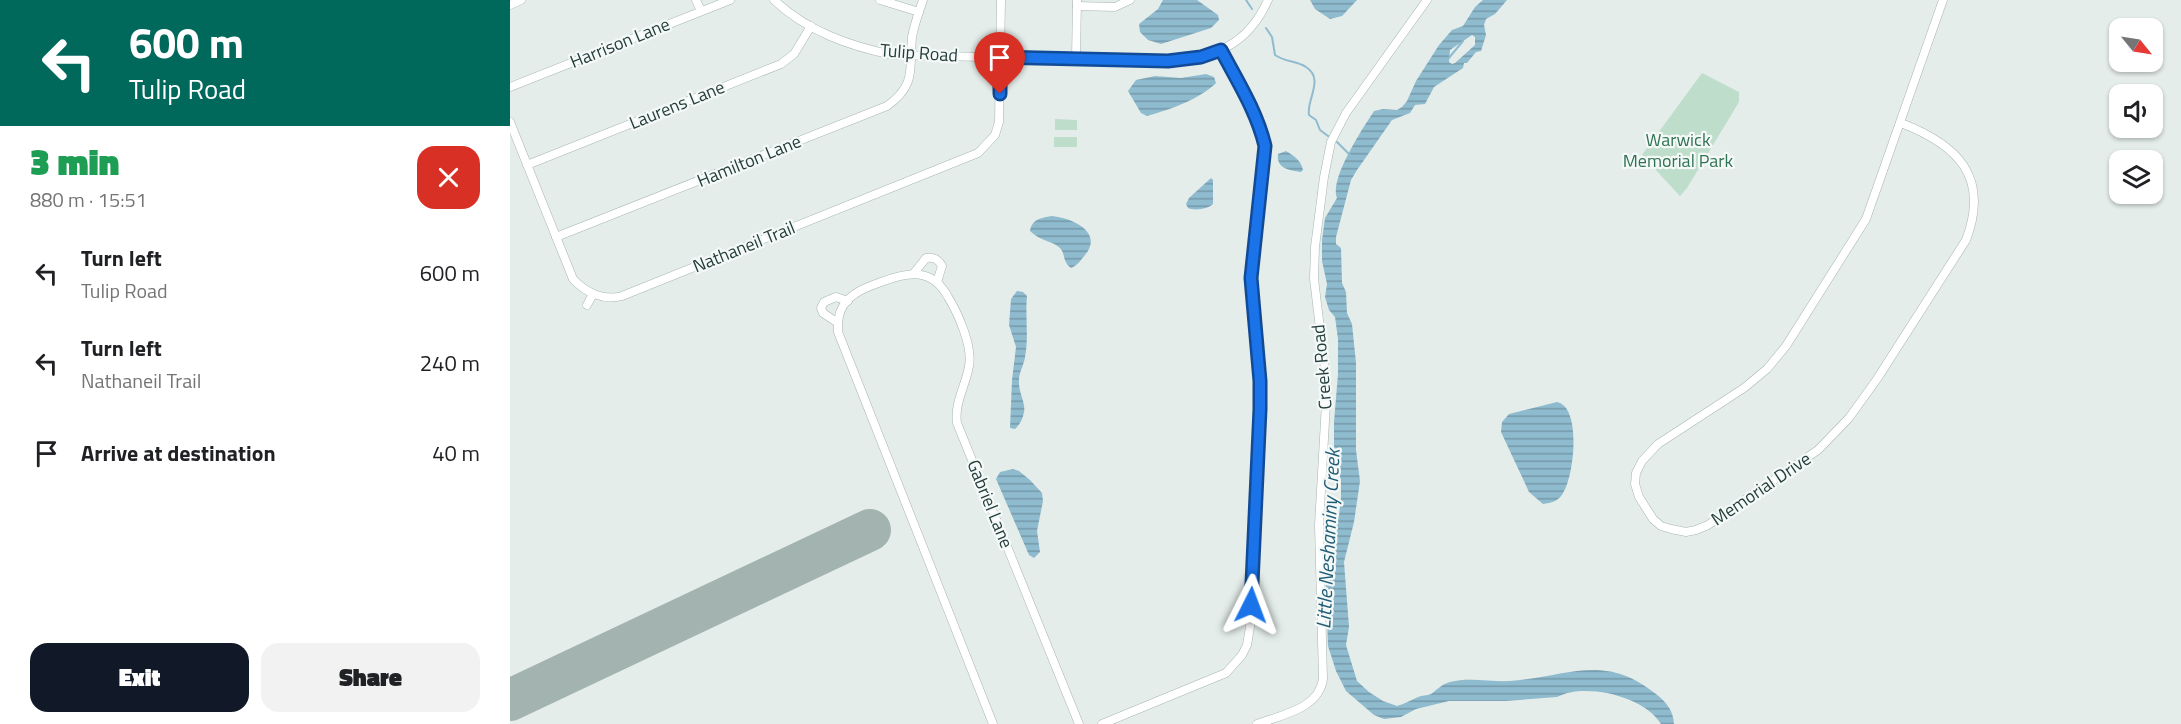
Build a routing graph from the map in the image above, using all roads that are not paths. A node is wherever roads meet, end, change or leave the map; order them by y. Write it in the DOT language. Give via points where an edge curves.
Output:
graph roads {
  1 [pos="521,0"];
  2 [pos="696,0"];
  3 [pos="730,0"];
  4 [pos="774,0"];
  5 [pos="880,0"];
  6 [pos="923,0"];
  7 [pos="1001,0"];
  8 [pos="1130,0"];
  9 [pos="1268,0"];
  10 [pos="1427,0"];
  11 [pos="1943,0"];
  12 [pos="1077,3"];
  13 [pos="510,4"];
  14 [pos="701,11"];
  15 [pos="919,12"];
  16 [pos="811,26"];
  17 [pos="1221,50"];
  18 [pos="913,56"];
  19 [pos="1000,57"];
  20 [pos="1076,59"];
  21 [pos="510,87"];
  22 [pos="510,122"];
  23 [pos="1901,123"];
  24 [pos="527,165"];
  25 [pos="556,237"];
  26 [pos="914,273"];
  27 [pos="938,282"];
  28 [pos="593,294"];
  29 [pos="848,301"];
  30 [pos="587,305"];
  31 [pos="838,323"];
  32 [pos="993,724"];
  33 [pos="1079,724"];
  34 [pos="1102,724"];
  35 [pos="1257,724"];
  1 -- 13 [label="street"];
  2 -- 14 [label="street"];
  3 -- 14 [label="street, Harrison Lane"];
  4 -- 16 [label="street, Tulip Road"];
  5 -- 15 [label="street"];
  6 -- 15 [label="street, Hamilton Lane"];
  7 -- 19 [label="street, Nathaneil Trail"];
  8 -- 12 [label="street" via="1115,6"];
  9 -- 17 [label="street, Tulip Road" via="1251,27"];
  10 -- 35 [label="street, Creek Road" via="1346,113 1327,155 1314,271 1327,386 1319,544 1322,688 1311,703"];
  11 -- 23 [label="street, Memorial Drive"];
  12 -- 20 [label="street"];
  14 -- 21 [label="street, Harrison Lane"];
  15 -- 18 [label="street, Hamilton Lane" via="913,33"];
  16 -- 18 [label="street, Tulip Road" via="855,46"];
  16 -- 24 [label="street, Laurens Lane" via="794,54 781,64"];
  17 -- 20 [label="street, Tulip Road" via="1186,60"];
  17 -- 34 [label="street" via="1254,112 1265,146 1251,278 1260,409 1247,645 1226,674"];
  18 -- 19 [label="street, Tulip Road"];
  18 -- 25 [label="street, Hamilton Lane" via="907,83 900,96 887,106"];
  19 -- 20 [label="street, Tulip Road"];
  19 -- 28 [label="street, Nathaneil Trail" via="998,129 978,153 622,296 607,298"];
  22 -- 24 [label="street"];
  23 -- 23 [label="street, Memorial Drive" via="1866,219 1786,346 1744,388 1658,444 1642,461 1635,484 1639,497 1661,526 1686,532 1708,525 1818,450 1849,418 1877,379 1966,240 1975,200 1959,159 1946,145"];
  24 -- 25 [label="street"];
  25 -- 28 [label="street" via="573,279"];
  26 -- 27 [label="street"];
  26 -- 27 [label="street, Gabriel Lane" via="926,258 932,257 942,266"];
  26 -- 29 [label="street, Gabriel Lane" via="867,287"];
  27 -- 33 [label="street, Gabriel Lane" via="951,302 970,355 957,423"];
  28 -- 30 [label="street"];
  29 -- 31 [label="street"];
  29 -- 31 [label="street, Gabriel Lane" via="836,297 824,302 821,308 823,314"];
  31 -- 32 [label="street, Gabriel Lane" via="843,350"];
}
